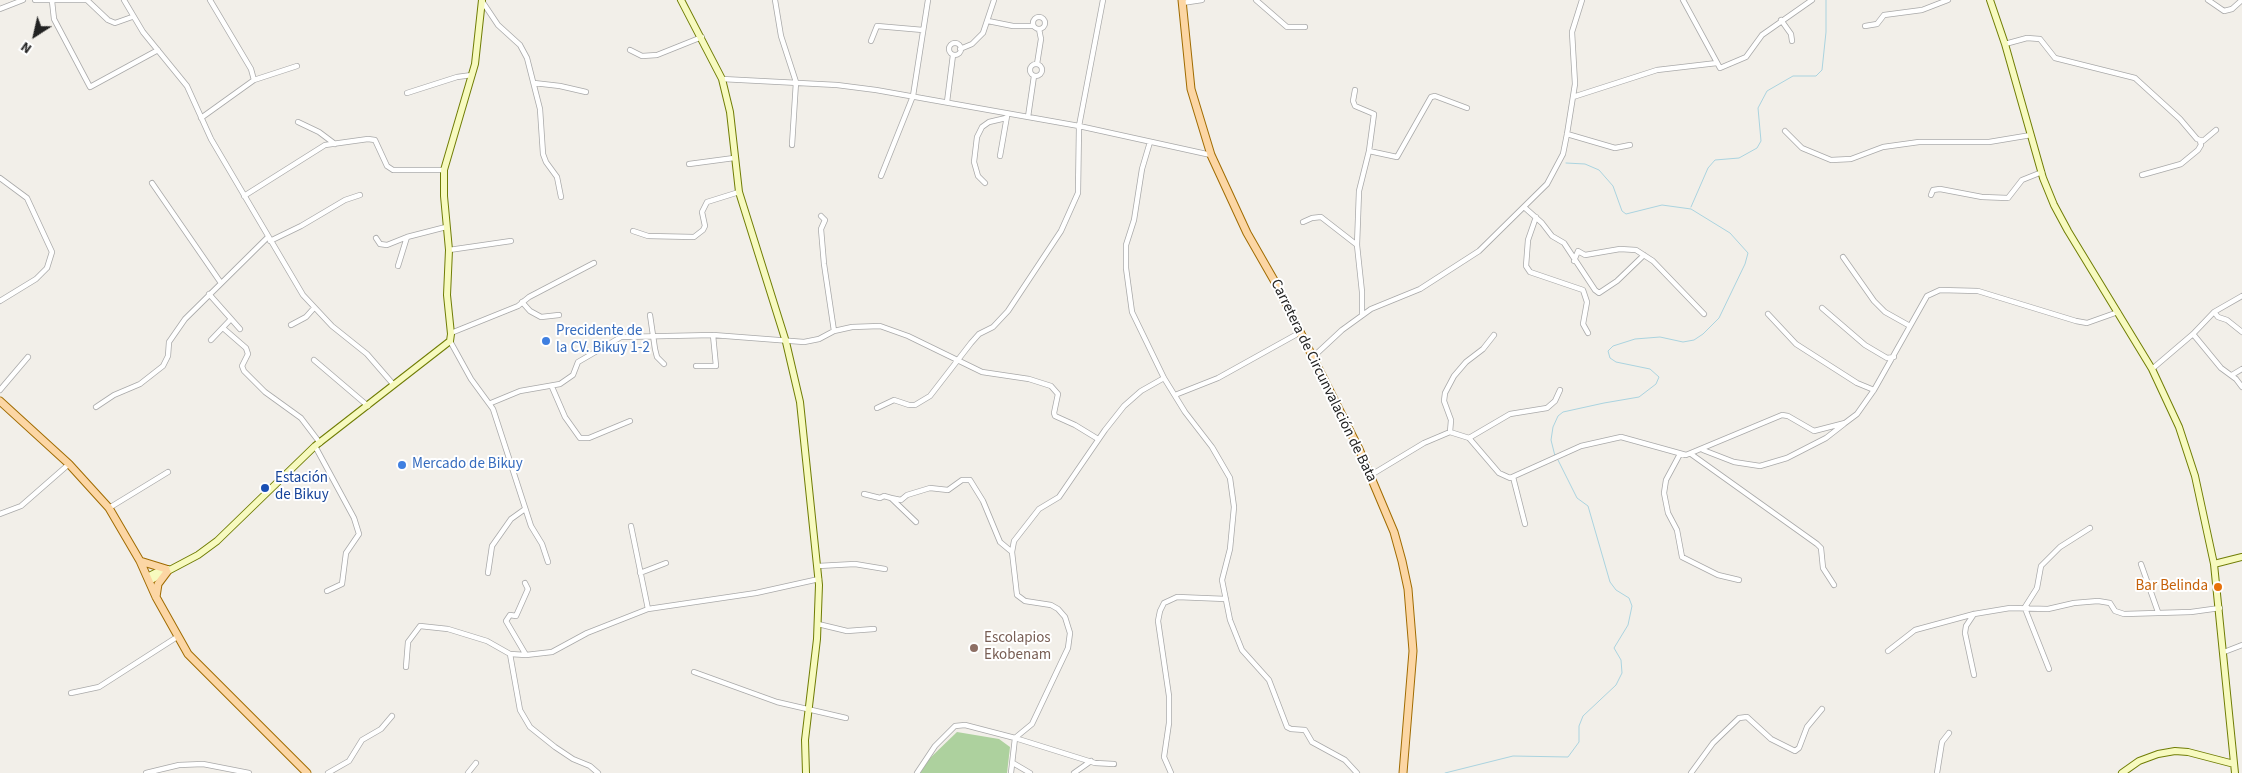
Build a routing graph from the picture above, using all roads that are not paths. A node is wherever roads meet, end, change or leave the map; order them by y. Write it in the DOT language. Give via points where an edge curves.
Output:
graph roads {
  1 [pos="22,0"];
  2 [pos="35,0"];
  3 [pos="88,0"];
  4 [pos="124,0"];
  5 [pos="210,0"];
  6 [pos="482,0"];
  7 [pos="681,0"];
  8 [pos="775,0"];
  9 [pos="928,0"];
  10 [pos="994,0"];
  11 [pos="1102,0"];
  12 [pos="1202,0"];
  13 [pos="1256,0"];
  14 [pos="1582,0"];
  15 [pos="1684,0"];
  16 [pos="1812,0"];
  17 [pos="1948,0"];
  18 [pos="1990,0"];
  19 [pos="2208,0"];
  20 [pos="2242,0"];
  21 [pos="52,1"];
  22 [pos="1182,1"];
  23 [pos="0,9"];
  24 [pos="132,17"];
  25 [pos="1781,20"];
  26 [pos="988,21"];
  27 [pos="1033,26"];
  28 [pos="1865,26"];
  29 [pos="1305,27"];
  30 [pos="1040,29"];
  31 [pos="923,30"];
  32 [pos="702,38"];
  33 [pos="871,41"];
  34 [pos="1792,41"];
  35 [pos="2005,44"];
  36 [pos="960,49"];
  37 [pos="158,50"];
  38 [pos="630,50"];
  39 [pos="953,55"];
  40 [pos="1717,63"];
  41 [pos="1037,64"];
  42 [pos="297,66"];
  43 [pos="472,75"];
  44 [pos="1034,76"];
  45 [pos="722,79"];
  46 [pos="254,80"];
  47 [pos="796,82"];
  48 [pos="534,83"];
  49 [pos="1355,90"];
  50 [pos="586,92"];
  51 [pos="407,93"];
  52 [pos="913,96"];
  53 [pos="1573,98"];
  54 [pos="947,102"];
  55 [pos="1467,108"];
  56 [pos="1007,115"];
  57 [pos="1028,117"];
  58 [pos="201,118"];
  59 [pos="298,122"];
  60 [pos="1079,126"];
  61 [pos="2216,130"];
  62 [pos="1785,131"];
  63 [pos="1567,134"];
  64 [pos="2031,135"];
  65 [pos="326,137"];
  66 [pos="2200,141"];
  67 [pos="1150,142"];
  68 [pos="335,144"];
  69 [pos="325,145"];
  70 [pos="792,145"];
  71 [pos="1630,145"];
  72 [pos="1369,151"];
  73 [pos="1000,156"];
  74 [pos="1211,156"];
  75 [pos="734,158"];
  76 [pos="689,164"];
  77 [pos="444,170"];
  78 [pos="2042,172"];
  79 [pos="2142,175"];
  80 [pos="881,176"];
  81 [pos="0,178"];
  82 [pos="152,183"];
  83 [pos="985,183"];
  84 [pos="740,192"];
  85 [pos="360,195"];
  86 [pos="1931,195"];
  87 [pos="244,196"];
  88 [pos="561,197"];
  89 [pos="1524,208"];
  90 [pos="821,216"];
  91 [pos="1536,217"];
  92 [pos="1304,222"];
  93 [pos="446,227"];
  94 [pos="633,232"];
  95 [pos="407,237"];
  96 [pos="376,238"];
  97 [pos="269,239"];
  98 [pos="511,241"];
  99 [pos="1357,245"];
  100 [pos="449,250"];
  101 [pos="1644,255"];
  102 [pos="1843,257"];
  103 [pos="1574,260"];
  104 [pos="594,263"];
  105 [pos="398,266"];
  106 [pos="221,283"];
  107 [pos="209,294"];
  108 [pos="2242,296"];
  109 [pos="0,301"];
  110 [pos="522,302"];
  111 [pos="314,308"];
  112 [pos="1822,308"];
  113 [pos="2118,312"];
  114 [pos="2214,312"];
  115 [pos="1704,314"];
  116 [pos="1768,314"];
  117 [pos="559,315"];
  118 [pos="650,315"];
  119 [pos="1362,315"];
  120 [pos="231,320"];
  121 [pos="290,325"];
  122 [pos="1910,326"];
  123 [pos="223,328"];
  124 [pos="240,329"];
  125 [pos="834,331"];
  126 [pos="2242,332"];
  127 [pos="451,333"];
  128 [pos="1299,333"];
  129 [pos="1588,333"];
  130 [pos="2193,334"];
  131 [pos="713,335"];
  132 [pos="1494,335"];
  133 [pos="653,336"];
  134 [pos="211,340"];
  135 [pos="450,341"];
  136 [pos="786,342"];
  137 [pos="28,357"];
  138 [pos="1313,357"];
  139 [pos="1894,357"];
  140 [pos="314,360"];
  141 [pos="958,360"];
  142 [pos="664,364"];
  143 [pos="696,366"];
  144 [pos="2152,369"];
  145 [pos="2242,369"];
  146 [pos="2232,375"];
  147 [pos="1164,378"];
  148 [pos="393,384"];
  149 [pos="552,387"];
  150 [pos="2242,387"];
  151 [pos="0,390"];
  152 [pos="1560,390"];
  153 [pos="1874,390"];
  154 [pos="1175,395"];
  155 [pos="0,402"];
  156 [pos="491,404"];
  157 [pos="96,406"];
  158 [pos="368,406"];
  159 [pos="877,408"];
  160 [pos="630,421"];
  161 [pos="1846,424"];
  162 [pos="1450,432"];
  163 [pos="1469,438"];
  164 [pos="1098,439"];
  165 [pos="318,444"];
  166 [pos="1703,450"];
  167 [pos="1680,454"];
  168 [pos="1691,454"];
  169 [pos="69,464"];
  170 [pos="168,472"];
  171 [pos="1371,475"];
  172 [pos="1513,477"];
  173 [pos="864,494"];
  174 [pos="892,498"];
  175 [pos="109,508"];
  176 [pos="526,509"];
  177 [pos="0,514"];
  178 [pos="916,522"];
  179 [pos="1525,524"];
  180 [pos="631,526"];
  181 [pos="2090,528"];
  182 [pos="1012,552"];
  183 [pos="2242,557"];
  184 [pos="140,561"];
  185 [pos="548,562"];
  186 [pos="666,563"];
  187 [pos="2141,564"];
  188 [pos="2214,564"];
  189 [pos="818,566"];
  190 [pos="885,569"];
  191 [pos="168,570"];
  192 [pos="488,573"];
  193 [pos="640,573"];
  194 [pos="148,579"];
  195 [pos="819,580"];
  196 [pos="1739,580"];
  197 [pos="525,583"];
  198 [pos="1834,585"];
  199 [pos="326,590"];
  200 [pos="156,597"];
  201 [pos="1226,599"];
  202 [pos="2026,608"];
  203 [pos="2220,608"];
  204 [pos="648,609"];
  205 [pos="2158,612"];
  206 [pos="1974,614"];
  207 [pos="818,624"];
  208 [pos="874,629"];
  209 [pos="177,637"];
  210 [pos="2242,645"];
  211 [pos="1888,651"];
  212 [pos="2224,652"];
  213 [pos="510,654"];
  214 [pos="526,655"];
  215 [pos="406,667"];
  216 [pos="2049,669"];
  217 [pos="694,672"];
  218 [pos="1974,675"];
  219 [pos="71,694"];
  220 [pos="1822,709"];
  221 [pos="808,710"];
  222 [pos="392,716"];
  223 [pos="846,718"];
  224 [pos="1949,733"];
  225 [pos="1015,738"];
  226 [pos="1091,762"];
  227 [pos="476,763"];
  228 [pos="1013,764"];
  229 [pos="1114,764"];
  230 [pos="2234,764"];
  231 [pos="303,772"];
  232 [pos="146,773"];
  233 [pos="249,773"];
  234 [pos="328,773"];
  235 [pos="468,773"];
  236 [pos="598,773"];
  237 [pos="806,773"];
  238 [pos="916,773"];
  239 [pos="1012,773"];
  240 [pos="1030,773"];
  241 [pos="1074,773"];
  242 [pos="1171,773"];
  243 [pos="1357,773"];
  244 [pos="1403,773"];
  245 [pos="1691,773"];
  246 [pos="1937,773"];
  247 [pos="2122,773"];
  248 [pos="2235,773"];
  1 -- 23 [label="street"];
  2 -- 21 [label="street"];
  3 -- 21 [label="street"];
  3 -- 24 [label="street" via="108,20 115,22"];
  4 -- 24 [label="street"];
  5 -- 46 [label="street" via="251,69"];
  6 -- 43 [label="street"];
  6 -- 48 [label="street" via="498,25 523,48"];
  7 -- 32 [label="street"];
  8 -- 47 [label="street" via="781,36"];
  9 -- 31 [label="street"];
  10 -- 26 [label="street"];
  11 -- 60 [label="street"];
  12 -- 22 [label="street"];
  13 -- 29 [label="street" via="1287,27"];
  14 -- 53 [label="street" via="1572,32"];
  15 -- 40 [label="street"];
  16 -- 25 [label="street"];
  17 -- 28 [label="street" via="1922,10 1884,15 1877,24"];
  18 -- 35 [label="street"];
  19 -- 20 [label="street" via="2224,11"];
  21 -- 37 [label="street" via="54,19 90,87"];
  22 -- 74 [label="main road, Carretera de Circunvalación de Bata" via="1192,89"];
  24 -- 37 [label="street"];
  25 -- 34 [label="street"];
  25 -- 40 [label="street" via="1762,35 1746,57 1720,68"];
  26 -- 27 [label="street"];
  26 -- 36 [label="street" via="979,38"];
  27 -- 30 [label="street"];
  27 -- 30 [label="street" via="1034,18 1042,17 1045,23"];
  30 -- 41 [label="street"];
  31 -- 33 [label="street" via="877,26"];
  31 -- 52 [label="street"];
  32 -- 38 [label="street" via="657,54 642,56"];
  32 -- 45 [label="street"];
  35 -- 64 [label="street"];
  35 -- 66 [label="street" via="2040,38 2055,58 2135,78"];
  36 -- 39 [label="street"];
  36 -- 39 [label="street" via="958,44 952,44 949,49"];
  37 -- 58 [label="street" via="187,86"];
  39 -- 54 [label="street"];
  40 -- 53 [label="street" via="1657,70"];
  41 -- 44 [label="street" via="1030,67"];
  41 -- 44 [label="street" via="1042,72"];
  42 -- 46 [label="street"];
  43 -- 51 [label="street"];
  43 -- 77 [label="street"];
  44 -- 57 [label="street"];
  45 -- 47 [label="street"];
  45 -- 75 [label="street" via="730,112"];
  46 -- 58 [label="street"];
  47 -- 52 [label="street"];
  47 -- 70 [label="street"];
  48 -- 50 [label="street"];
  48 -- 88 [label="street" via="540,109 543,154 557,177"];
  49 -- 72 [label="street" via="1355,106 1374,114"];
  52 -- 54 [label="street"];
  52 -- 80 [label="street"];
  53 -- 63 [label="street"];
  54 -- 56 [label="street"];
  55 -- 72 [label="street" via="1431,97 1397,157"];
  56 -- 57 [label="street"];
  56 -- 73 [label="street"];
  56 -- 83 [label="street" via="982,127 977,137 974,162 978,176"];
  57 -- 60 [label="street"];
  58 -- 87 [label="street"];
  59 -- 65 [label="street"];
  60 -- 67 [label="street"];
  60 -- 141 [label="street" via="1078,193 1061,231 1008,310 993,327 979,334"];
  61 -- 66 [label="street"];
  62 -- 64 [label="street" via="1802,148 1831,160 1851,159 1883,147 1920,142 1989,142"];
  63 -- 71 [label="street" via="1615,148"];
  63 -- 89 [label="street" via="1563,154 1554,173"];
  64 -- 78 [label="street"];
  65 -- 68 [label="street"];
  65 -- 69 [label="street"];
  66 -- 79 [label="street" via="2198,150 2181,164"];
  67 -- 74 [label="street"];
  67 -- 147 [label="street" via="1126,245 1126,268 1132,312"];
  68 -- 69 [label="street"];
  68 -- 77 [label="street" via="375,140 387,166 393,170"];
  69 -- 87 [label="street"];
  72 -- 99 [label="street" via="1359,191"];
  74 -- 128 [label="main road, Carretera de Circunvalación de Bata"];
  75 -- 76 [label="street"];
  75 -- 84 [label="street"];
  77 -- 93 [label="street"];
  78 -- 86 [label="street" via="2022,180 2008,198 1940,189 1933,190"];
  78 -- 113 [label="street" via="2068,231"];
  81 -- 109 [label="street" via="27,198 52,252 47,268 36,279"];
  82 -- 106 [label="street"];
  84 -- 94 [label="street" via="707,202 702,212 705,226 694,237 648,236"];
  84 -- 136 [label="street"];
  85 -- 97 [label="street"];
  87 -- 97 [label="street"];
  89 -- 91 [label="street"];
  89 -- 119 [label="street" via="1479,251 1458,265 1406,296"];
  90 -- 125 [label="street" via="824,220 821,229 824,264"];
  91 -- 103 [label="street" via="1552,236 1564,243"];
  91 -- 129 [label="street" via="1528,240 1526,266 1530,272 1583,290 1587,302 1583,324"];
  92 -- 99 [label="street" via="1321,217"];
  93 -- 95 [label="street"];
  93 -- 100 [label="street"];
  95 -- 96 [label="street" via="383,245"];
  95 -- 105 [label="street"];
  97 -- 106 [label="street"];
  97 -- 111 [label="street"];
  98 -- 100 [label="street"];
  99 -- 119 [label="street"];
  100 -- 127 [label="street" via="447,295"];
  101 -- 103 [label="street" via="1636,250 1620,249 1585,255 1578,251"];
  101 -- 103 [label="street" via="1602,293 1594,290"];
  101 -- 115 [label="street"];
  102 -- 122 [label="street" via="1874,301 1885,312"];
  104 -- 110 [label="street"];
  106 -- 107 [label="street"];
  107 -- 120 [label="street"];
  107 -- 157 [label="street" via="173,335 163,366 140,384"];
  108 -- 114 [label="street"];
  110 -- 117 [label="street" via="541,317"];
  110 -- 127 [label="street"];
  111 -- 121 [label="street" via="306,318"];
  111 -- 148 [label="street" via="367,354"];
  112 -- 139 [label="street" via="1865,345 1887,358"];
  113 -- 122 [label="street" via="2087,323 1978,291 1948,289 1930,293"];
  113 -- 144 [label="street"];
  114 -- 126 [label="street"];
  114 -- 130 [label="street"];
  116 -- 153 [label="street" via="1796,344 1857,383"];
  118 -- 133 [label="street"];
  119 -- 138 [label="street"];
  120 -- 123 [label="street"];
  120 -- 124 [label="street"];
  122 -- 139 [label="street"];
  123 -- 134 [label="street"];
  123 -- 165 [label="street" via="246,348 248,354 242,366 244,371 265,392 301,418"];
  125 -- 136 [label="street" via="819,340"];
  125 -- 141 [label="street" via="880,326"];
  127 -- 135 [label="street"];
  128 -- 138 [label="main road, Carretera de Circunvalación de Bata"];
  128 -- 154 [label="street" via="1218,378"];
  130 -- 144 [label="street"];
  130 -- 146 [label="street" via="2221,368"];
  131 -- 133 [label="street"];
  131 -- 136 [label="street"];
  131 -- 143 [label="street" via="716,366"];
  132 -- 162 [label="street" via="1454,376 1445,393 1444,402 1451,420"];
  133 -- 142 [label="street" via="657,357"];
  133 -- 149 [label="street" via="620,337 578,362 573,375"];
  135 -- 148 [label="street"];
  135 -- 156 [label="street" via="471,379"];
  136 -- 189 [label="street" via="803,420"];
  137 -- 151 [label="street"];
  138 -- 171 [label="main road, Carretera de Circunvalación de Bata"];
  139 -- 153 [label="street"];
  140 -- 158 [label="street"];
  141 -- 159 [label="street" via="925,400 909,405 890,400"];
  141 -- 164 [label="street" via="982,372 1051,386 1058,394 1055,416"];
  144 -- 188 [label="street" via="2179,427 2196,476"];
  145 -- 146 [label="street"];
  146 -- 150 [label="street"];
  147 -- 154 [label="street"];
  147 -- 164 [label="street" via="1130,400"];
  148 -- 158 [label="street"];
  149 -- 156 [label="street" via="520,391"];
  149 -- 160 [label="street" via="565,417 580,438 589,438"];
  152 -- 163 [label="street" via="1547,408 1510,414"];
  153 -- 161 [label="street"];
  154 -- 201 [label="street" via="1230,478 1234,507 1230,548 1222,580"];
  155 -- 169 [label="main road"];
  156 -- 176 [label="street"];
  158 -- 165 [label="street"];
  161 -- 166 [label="street" via="1814,431 1782,415"];
  161 -- 166 [label="street" via="1787,458 1760,466 1734,462"];
  162 -- 163 [label="street"];
  162 -- 171 [label="street" via="1424,443"];
  163 -- 172 [label="street" via="1499,473"];
  164 -- 182 [label="street" via="1059,497 1031,517 1014,541"];
  165 -- 191 [label="street" via="217,541"];
  165 -- 199 [label="street" via="359,534 346,553 342,584"];
  166 -- 168 [label="street"];
  167 -- 168 [label="street"];
  167 -- 172 [label="street" via="1621,437 1581,446"];
  167 -- 196 [label="street" via="1666,480 1664,493 1682,557 1718,575"];
  168 -- 198 [label="street" via="1817,544 1823,568"];
  169 -- 175 [label="main road"];
  169 -- 177 [label="street" via="21,506"];
  170 -- 175 [label="street"];
  171 -- 244 [label="main road, Carretera de Circunvalación de Bata" via="1394,532 1412,621 1412,680"];
  172 -- 179 [label="street"];
  173 -- 174 [label="street"];
  174 -- 178 [label="street"];
  174 -- 182 [label="street" via="901,500 930,488 948,490 962,480 970,480 984,501 1000,542"];
  175 -- 184 [label="main road"];
  176 -- 185 [label="street"];
  176 -- 192 [label="street" via="511,519 492,546"];
  180 -- 193 [label="street"];
  181 -- 202 [label="street" via="2060,547 2040,566 2037,588"];
  182 -- 225 [label="street" via="1017,595 1025,601 1058,609 1065,617 1070,633 1068,648 1032,724"];
  183 -- 188 [label="street"];
  184 -- 191 [label="main road"];
  184 -- 194 [label="main road"];
  186 -- 193 [label="street"];
  187 -- 205 [label="street"];
  188 -- 203 [label="street"];
  189 -- 190 [label="street" via="849,564"];
  189 -- 195 [label="street"];
  191 -- 194 [label="street"];
  191 -- 200 [label="main road" via="158,584"];
  193 -- 204 [label="street"];
  194 -- 200 [label="main road"];
  195 -- 204 [label="street"];
  195 -- 207 [label="street"];
  197 -- 214 [label="street" via="528,589 516,616 510,615 506,621"];
  200 -- 209 [label="main road"];
  201 -- 242 [label="street" via="1176,597 1164,603 1160,610 1158,620 1169,696 1164,757"];
  201 -- 243 [label="street" via="1242,650 1269,680 1287,727 1305,730 1312,742 1345,760"];
  202 -- 205 [label="street" via="2048,609 2074,602 2098,601 2110,603 2119,614"];
  202 -- 206 [label="street"];
  202 -- 216 [label="street"];
  203 -- 205 [label="street"];
  203 -- 212 [label="street"];
  204 -- 214 [label="street" via="587,633 552,652"];
  206 -- 211 [label="street" via="1915,630"];
  206 -- 218 [label="street" via="1965,633"];
  207 -- 208 [label="street" via="847,631"];
  207 -- 221 [label="street"];
  209 -- 219 [label="street" via="99,687"];
  209 -- 231 [label="main road" via="195,661"];
  210 -- 212 [label="street"];
  212 -- 230 [label="street"];
  213 -- 214 [label="street"];
  213 -- 215 [label="street" via="487,641 448,629 420,626 408,642"];
  213 -- 236 [label="street" via="520,710 530,727 549,743"];
  217 -- 221 [label="street"];
  220 -- 245 [label="street" via="1807,727 1795,751 1771,740 1747,717 1738,718 1713,743"];
  221 -- 223 [label="street"];
  221 -- 237 [label="street"];
  222 -- 234 [label="street" via="381,729 362,740 349,761"];
  224 -- 246 [label="street" via="1942,742"];
  225 -- 226 [label="street"];
  225 -- 228 [label="street"];
  225 -- 238 [label="street" via="965,725 956,726 935,746"];
  226 -- 229 [label="street"];
  226 -- 241 [label="street"];
  227 -- 235 [label="street"];
  228 -- 239 [label="street"];
  228 -- 240 [label="street"];
  230 -- 247 [label="street" via="2175,751 2139,761"];
  230 -- 248 [label="street"];
  232 -- 233 [label="street" via="180,765 203,764"];
}
